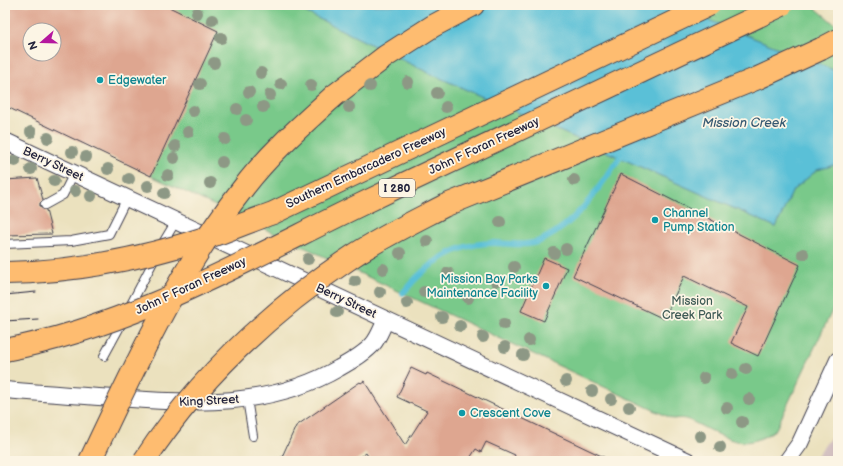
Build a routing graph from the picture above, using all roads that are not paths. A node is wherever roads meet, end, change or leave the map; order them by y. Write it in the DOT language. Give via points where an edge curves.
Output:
graph roads {
  1 [pos="473,5"];
  2 [pos="708,5"];
  3 [pos="782,5"];
  4 [pos="838,40"];
  5 [pos="5,141"];
  6 [pos="74,173"];
  7 [pos="127,198"];
  8 [pos="45,205"];
  9 [pos="176,222"];
  10 [pos="5,244"];
  11 [pos="5,273"];
  12 [pos="386,320"];
  13 [pos="5,350"];
  14 [pos="104,356"];
  15 [pos="838,360"];
  16 [pos="5,390"];
  17 [pos="247,399"];
  18 [pos="253,436"];
  19 [pos="90,461"];
  20 [pos="144,461"];
  21 [pos="688,461"];
  22 [pos="787,461"];
  1 -- 19 [label="highway, bridge" via="433,26 386,56 335,95 286,140 244,187 202,245 168,303 134,367"];
  2 -- 11 [label="highway, Southern Embarcadero Freeway / I 280, bridge" via="273,213 205,238 133,258 73,268"];
  3 -- 13 [label="highway, John F Foran Freeway / I 280, bridge" via="186,290 91,329 44,343"];
  4 -- 20 [label="highway, bridge" via="758,78 444,206 354,256 311,286 230,357 185,407"];
  5 -- 6 [label="street, Berry Street"];
  6 -- 7 [label="street, Berry Street"];
  6 -- 8 [label="lane" via="63,195"];
  7 -- 9 [label="street, Berry Street"];
  7 -- 10 [label="lane" via="109,234 71,241"];
  9 -- 12 [label="street, Berry Street"];
  9 -- 14 [label="lane"];
  12 -- 17 [label="street, King Street" via="369,348 333,372 291,389"];
  12 -- 21 [label="street, Berry Street"];
  15 -- 22 [label="street" via="800,443"];
  16 -- 17 [label="street, King Street" via="171,402 207,403"];
  17 -- 18 [label="lane"];
}
